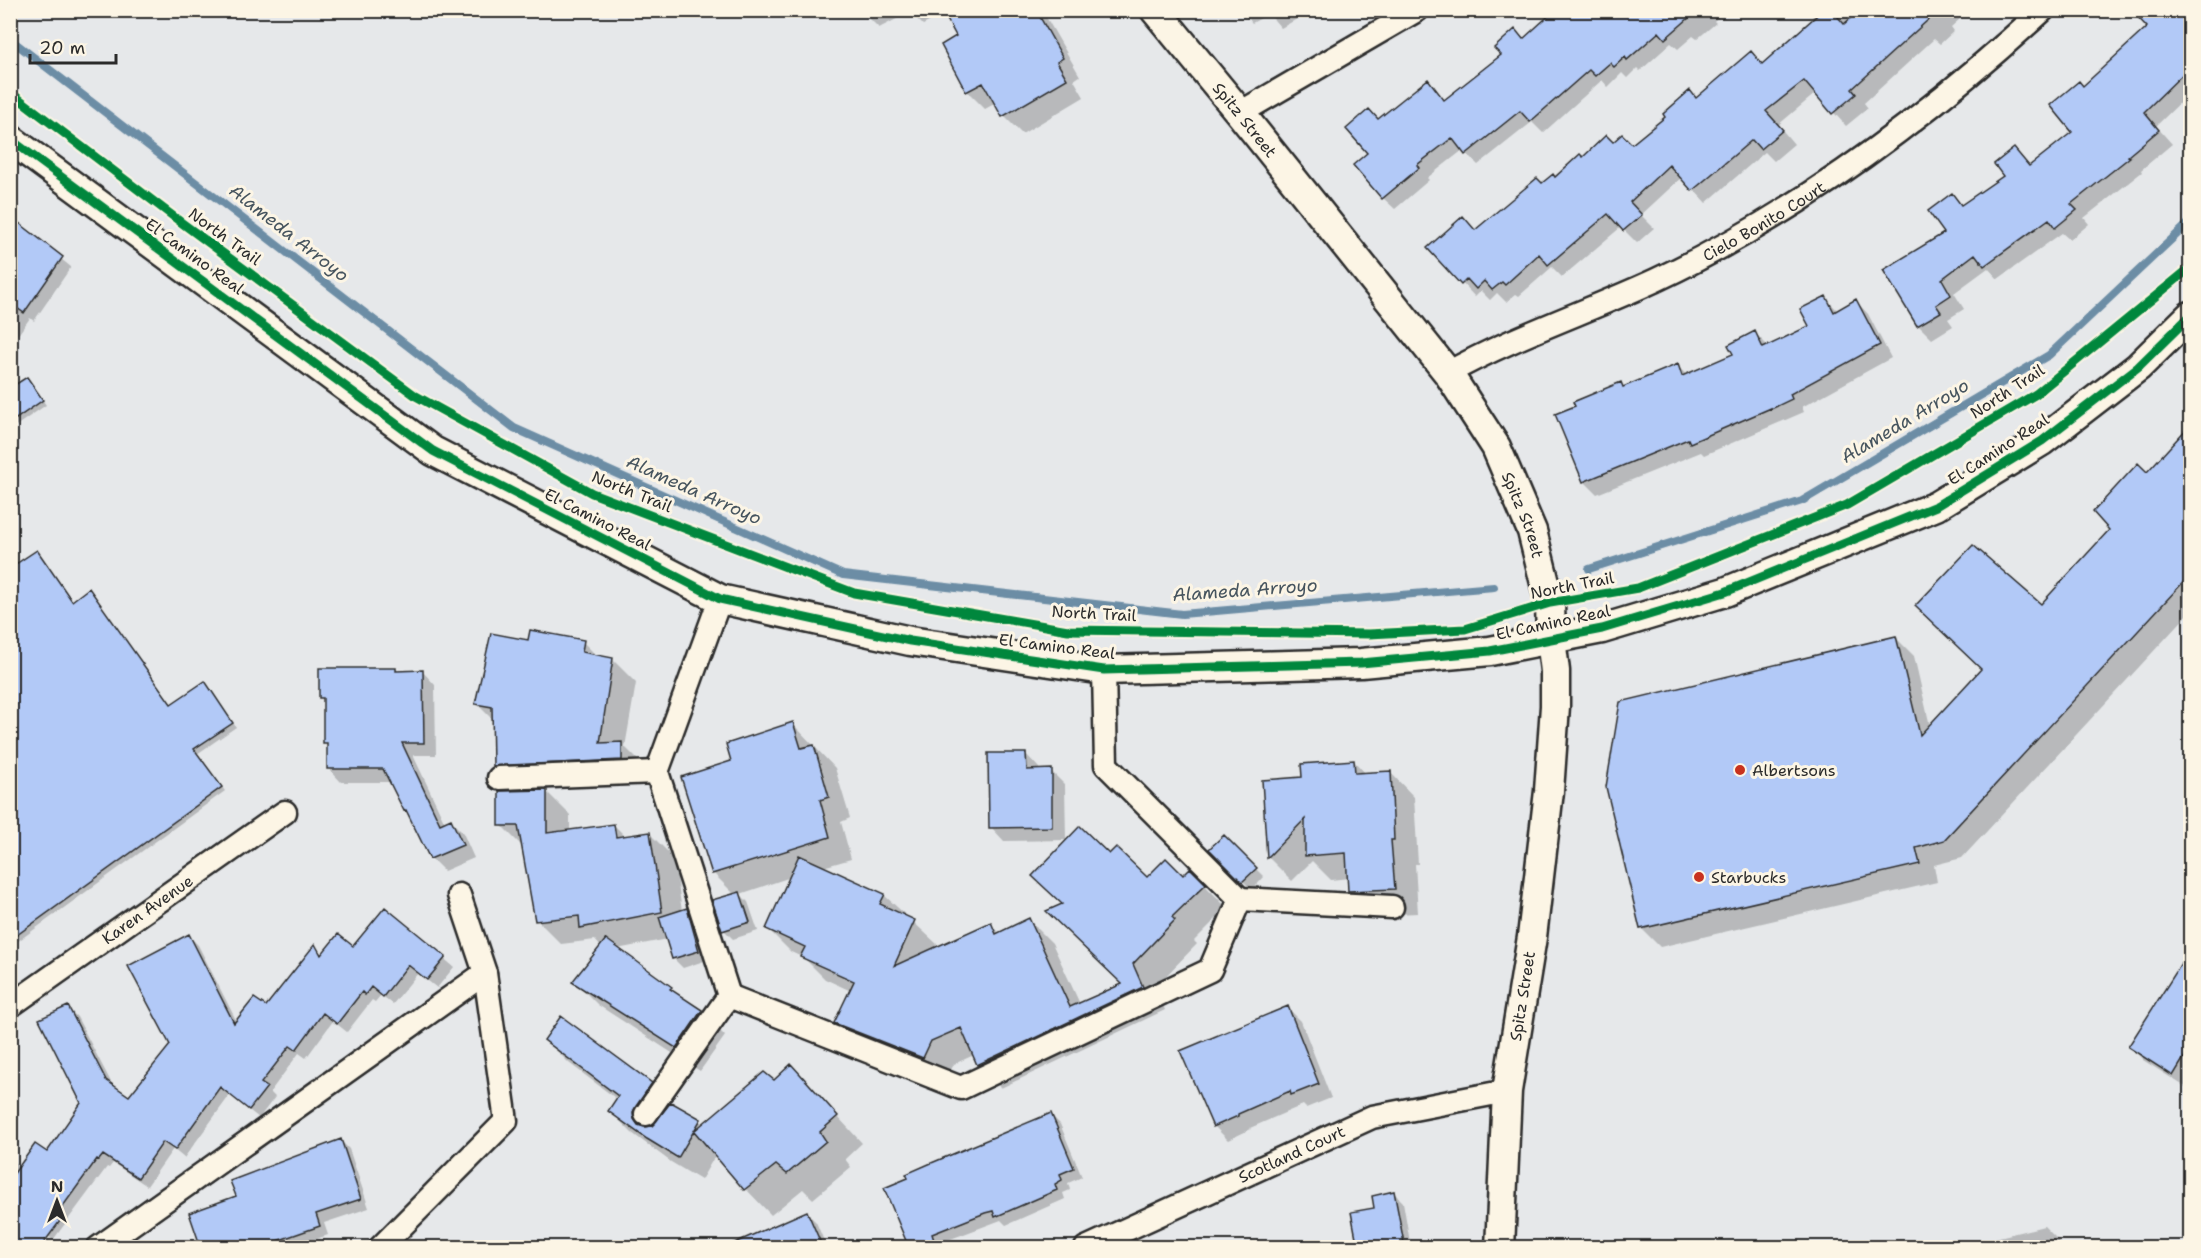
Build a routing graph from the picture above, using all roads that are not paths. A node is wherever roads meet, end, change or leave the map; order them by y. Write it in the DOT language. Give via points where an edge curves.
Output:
graph roads {
  1 [pos="1155,10"];
  2 [pos="1417,10"];
  3 [pos="2043,10"];
  4 [pos="1240,113"];
  5 [pos="10,139"];
  6 [pos="2190,316"];
  7 [pos="1448,373"];
  8 [pos="720,599"];
  9 [pos="1551,639"];
  10 [pos="1104,670"];
  11 [pos="657,772"];
  12 [pos="499,778"];
  13 [pos="285,812"];
  14 [pos="459,895"];
  15 [pos="1240,898"];
  16 [pos="1392,907"];
  17 [pos="485,973"];
  18 [pos="729,996"];
  19 [pos="10,1006"];
  20 [pos="1507,1091"];
  21 [pos="646,1114"];
  22 [pos="1501,1247"];
  23 [pos="98,1248"];
  24 [pos="380,1248"];
  25 [pos="1086,1248"];
  1 -- 4 [label="street, Spitz Street"];
  2 -- 4 [label="street"];
  3 -- 7 [label="street, Cielo Bonito Court" via="1942,99 1837,177 1657,280"];
  4 -- 7 [label="street, Spitz Street"];
  5 -- 8 [label="street, El Camino Real" via="433,451"];
  6 -- 9 [label="street, El Camino Real" via="2138,367 2042,441 1936,506 1725,592"];
  7 -- 9 [label="street, Spitz Street" via="1496,447 1532,531 1550,603"];
  8 -- 10 [label="street, El Camino Real" via="910,641"];
  8 -- 11 [label="street"];
  9 -- 10 [label="street, El Camino Real" via="1490,651 1360,663"];
  9 -- 20 [label="street, Spitz Street" via="1556,671 1549,791 1532,937"];
  10 -- 15 [label="street" via="1106,765"];
  11 -- 12 [label="street"];
  11 -- 18 [label="street"];
  13 -- 19 [label="street, Karen Avenue"];
  14 -- 17 [label="street"];
  15 -- 16 [label="street"];
  15 -- 18 [label="street" via="1210,970 961,1089"];
  17 -- 23 [label="street"];
  17 -- 24 [label="street" via="506,1121"];
  18 -- 21 [label="street"];
  20 -- 22 [label="street, Spitz Street"];
  20 -- 25 [label="street, Scotland Court" via="1372,1117"];
}
